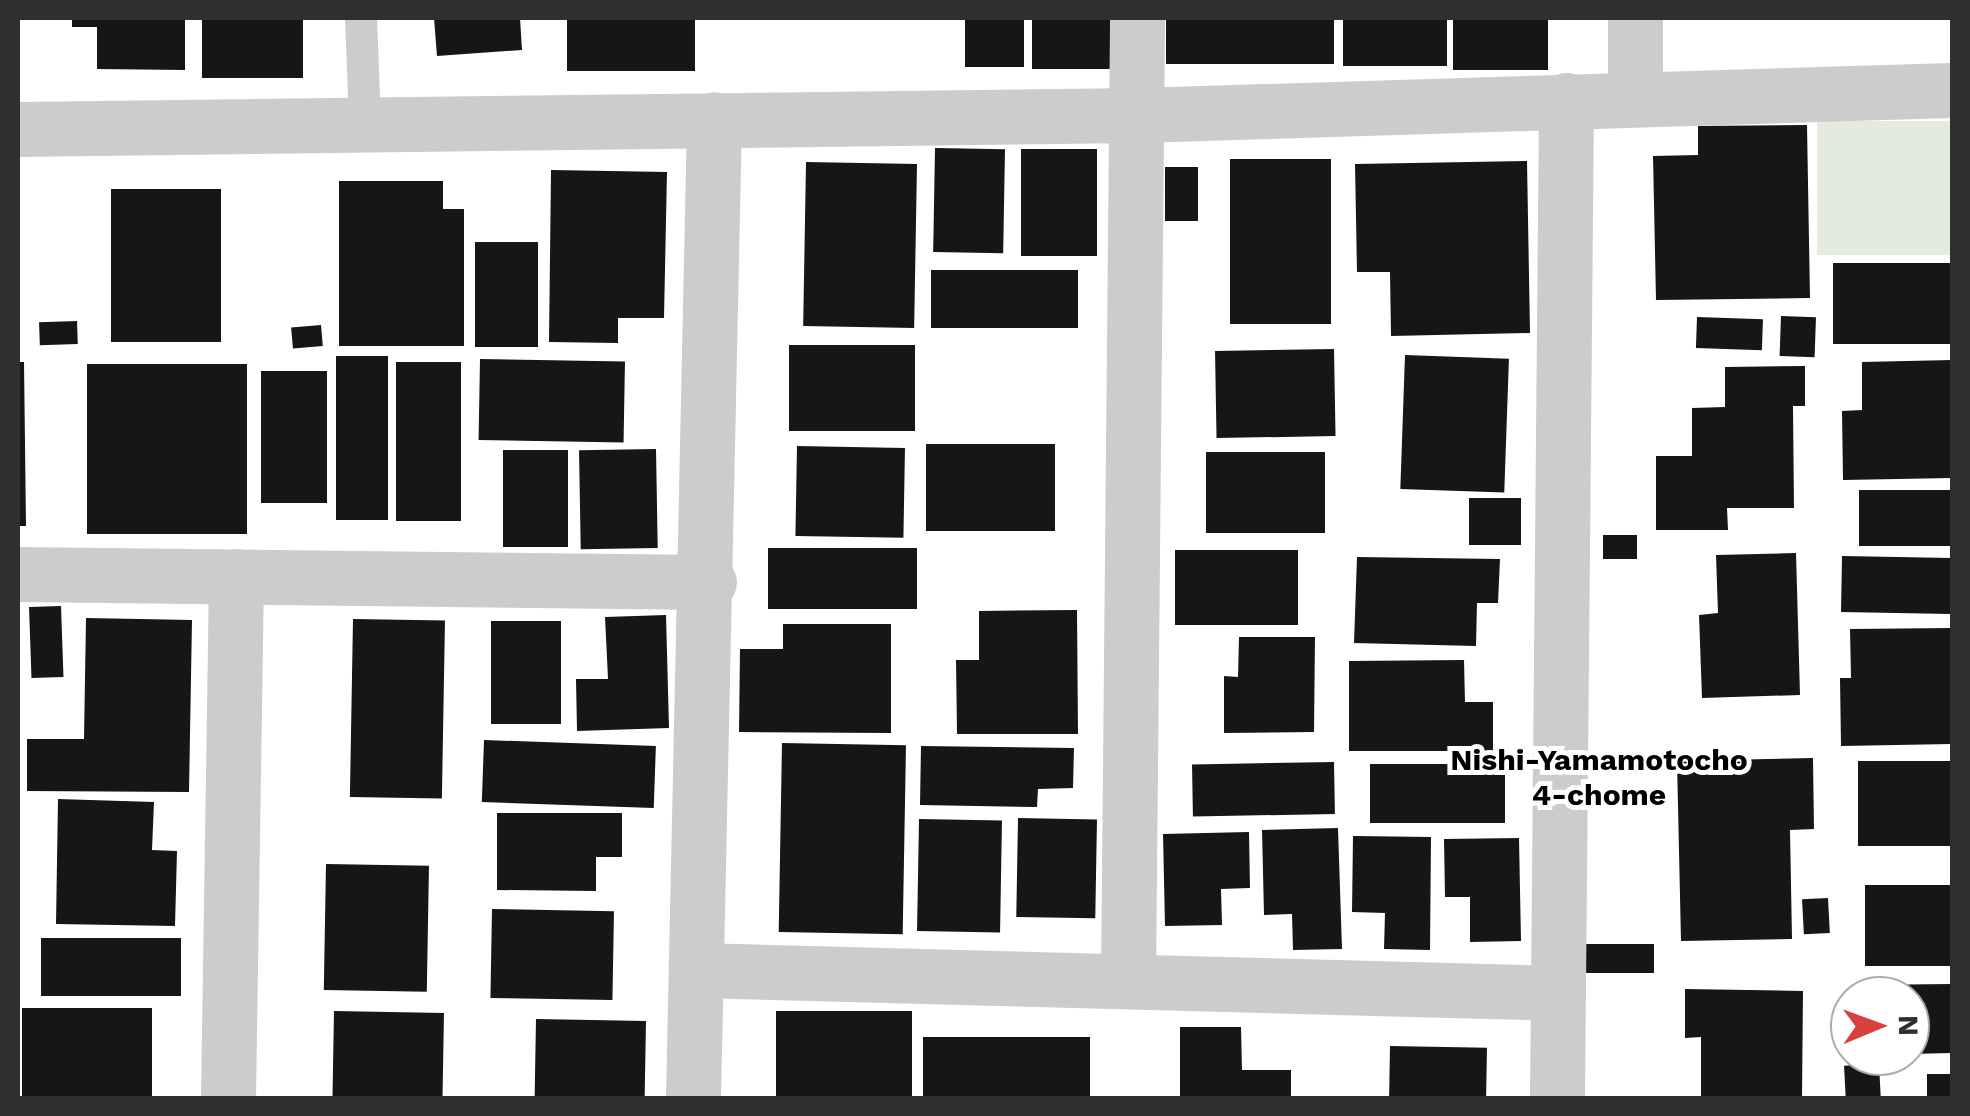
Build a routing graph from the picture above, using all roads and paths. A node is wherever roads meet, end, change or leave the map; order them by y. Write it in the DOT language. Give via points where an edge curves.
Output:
graph roads {
  1 [pos="361,18"];
  2 [pos="1137,18"];
  3 [pos="1634,18"];
  4 [pos="1952,90"];
  5 [pos="1635,96"];
  6 [pos="1566,100"];
  7 [pos="1138,115"];
  8 [pos="714,119"];
  9 [pos="365,124"];
  10 [pos="18,129"];
  11 [pos="18,574"];
  12 [pos="236,576"];
  13 [pos="709,582"];
  14 [pos="698,970"];
  15 [pos="1128,980"];
  16 [pos="1558,993"];
  17 [pos="228,1098"];
  18 [pos="694,1098"];
  19 [pos="1556,1098"];
  1 -- 9 [label="lane"];
  2 -- 7 [label="street"];
  3 -- 5 [label="street"];
  4 -- 5 [label="street"];
  5 -- 6 [label="street"];
  6 -- 7 [label="street"];
  6 -- 16 [label="street"];
  7 -- 8 [label="street"];
  7 -- 15 [label="street"];
  8 -- 9 [label="street"];
  8 -- 13 [label="street"];
  9 -- 10 [label="street"];
  11 -- 12 [label="street"];
  12 -- 13 [label="street"];
  12 -- 17 [label="street"];
  13 -- 14 [label="street"];
  14 -- 15 [label="street"];
  14 -- 18 [label="street"];
  15 -- 16 [label="street"];
  16 -- 19 [label="street"];
}
